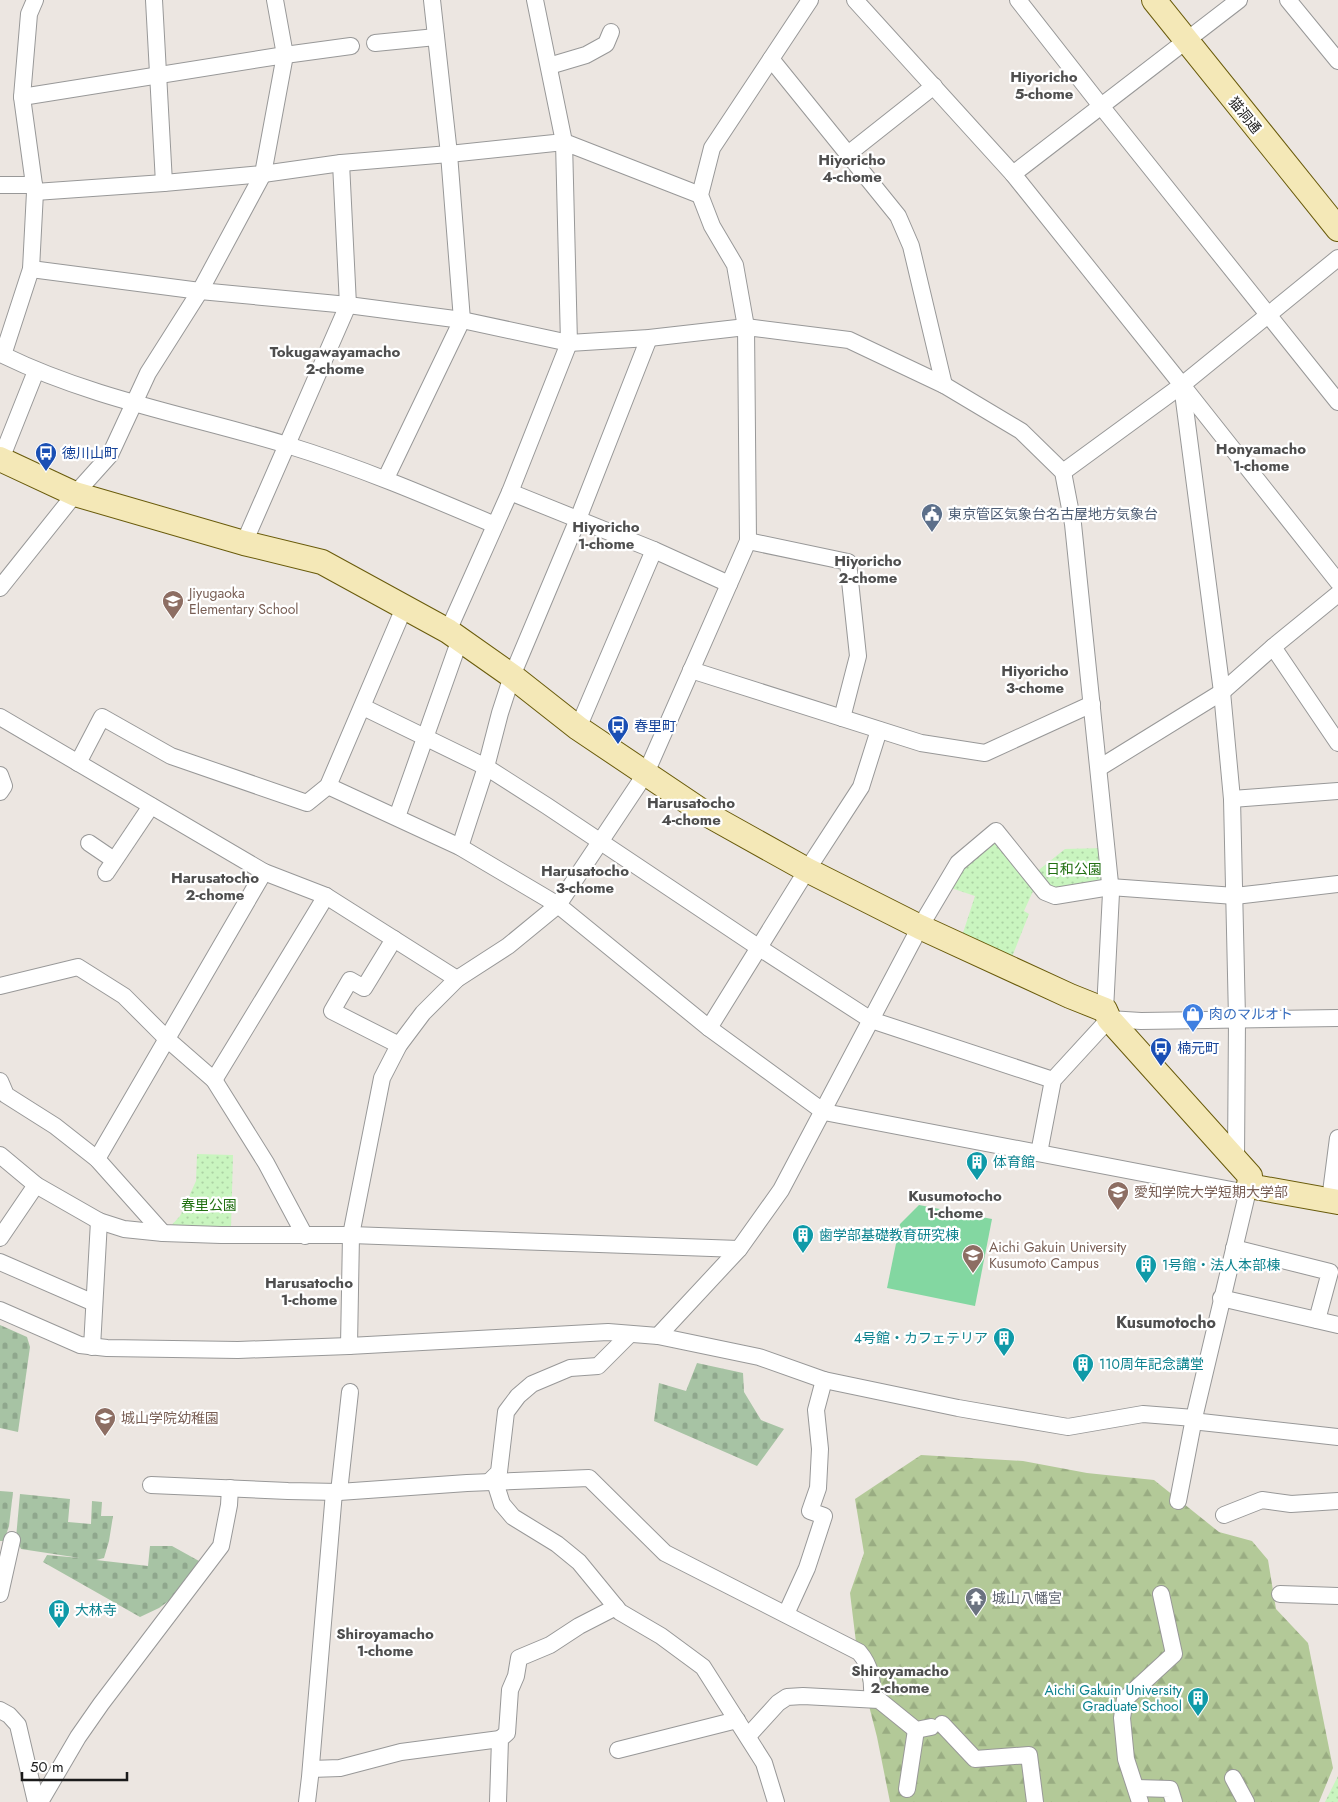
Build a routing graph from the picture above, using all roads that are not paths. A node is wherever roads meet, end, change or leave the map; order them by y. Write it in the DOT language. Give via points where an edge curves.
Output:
graph roads {
  1 [pos="34,0"];
  2 [pos="154,0"];
  3 [pos="276,0"];
  4 [pos="432,0"];
  5 [pos="535,0"];
  6 [pos="810,0"];
  7 [pos="855,0"];
  8 [pos="1018,0"];
  9 [pos="1154,0"];
  10 [pos="1239,0"];
  11 [pos="1288,0"];
  12 [pos="611,32"];
  13 [pos="436,37"];
  14 [pos="1186,40"];
  15 [pos="375,44"];
  16 [pos="351,46"];
  17 [pos="286,55"];
  18 [pos="771,59"];
  19 [pos="1338,61"];
  20 [pos="548,66"];
  21 [pos="158,76"];
  22 [pos="934,86"];
  23 [pos="22,97"];
  24 [pos="1101,106"];
  25 [pos="564,142"];
  26 [pos="449,154"];
  27 [pos="848,154"];
  28 [pos="341,163"];
  29 [pos="263,174"];
  30 [pos="1013,174"];
  31 [pos="164,183"];
  32 [pos="0,185"];
  33 [pos="34,189"];
  34 [pos="700,195"];
  35 [pos="1338,229"];
  36 [pos="1338,258"];
  37 [pos="30,269"];
  38 [pos="200,291"];
  39 [pos="348,305"];
  40 [pos="1270,315"];
  41 [pos="462,320"];
  42 [pos="746,327"];
  43 [pos="649,338"];
  44 [pos="569,343"];
  45 [pos="36,372"];
  46 [pos="944,385"];
  47 [pos="1182,385"];
  48 [pos="1338,402"];
  49 [pos="134,404"];
  50 [pos="287,445"];
  51 [pos="1,459"];
  52 [pos="1063,472"];
  53 [pos="386,478"];
  54 [pos="510,492"];
  55 [pos="74,494"];
  56 [pos="578,519"];
  57 [pos="495,525"];
  58 [pos="748,541"];
  59 [pos="244,542"];
  60 [pos="654,550"];
  61 [pos="1338,582"];
  62 [pos="729,584"];
  63 [pos="0,588"];
  64 [pos="1338,594"];
  65 [pos="404,608"];
  66 [pos="454,635"];
  67 [pos="1273,647"];
  68 [pos="691,670"];
  69 [pos="512,676"];
  70 [pos="1222,692"];
  71 [pos="1092,704"];
  72 [pos="363,707"];
  73 [pos="0,717"];
  74 [pos="842,718"];
  75 [pos="578,728"];
  76 [pos="879,730"];
  77 [pos="426,738"];
  78 [pos="1338,743"];
  79 [pos="78,763"];
  80 [pos="486,767"];
  81 [pos="1099,768"];
  82 [pos="646,773"];
  83 [pos="0,775"];
  84 [pos="328,786"];
  85 [pos="1338,791"];
  86 [pos="0,792"];
  87 [pos="1232,799"];
  88 [pos="151,806"];
  89 [pos="397,817"];
  90 [pos="600,841"];
  91 [pos="89,843"];
  92 [pos="460,847"];
  93 [pos="807,870"];
  94 [pos="264,872"];
  95 [pos="1338,884"];
  96 [pos="1110,887"];
  97 [pos="326,896"];
  98 [pos="1236,896"];
  99 [pos="558,905"];
  100 [pos="920,927"];
  101 [pos="394,939"];
  102 [pos="758,948"];
  103 [pos="457,980"];
  104 [pos="0,986"];
  105 [pos="1107,1014"];
  106 [pos="1237,1018"];
  107 [pos="1338,1018"];
  108 [pos="871,1020"];
  109 [pos="709,1028"];
  110 [pos="167,1039"];
  111 [pos="398,1045"];
  112 [pos="214,1080"];
  113 [pos="1053,1080"];
  114 [pos="0,1081"];
  115 [pos="824,1112"];
  116 [pos="1338,1138"];
  117 [pos="1039,1153"];
  118 [pos="0,1156"];
  119 [pos="1236,1159"];
  120 [pos="96,1160"];
  121 [pos="36,1184"];
  122 [pos="1248,1189"];
  123 [pos="1334,1201"];
  124 [pos="99,1222"];
  125 [pos="163,1233"];
  126 [pos="351,1235"];
  127 [pos="305,1236"];
  128 [pos="0,1238"];
  129 [pos="1234,1248"];
  130 [pos="739,1249"];
  131 [pos="0,1262"];
  132 [pos="1221,1298"];
  133 [pos="94,1303"];
  134 [pos="0,1310"];
  135 [pos="1317,1320"];
  136 [pos="1338,1325"];
  137 [pos="629,1334"];
  138 [pos="658,1336"];
  139 [pos="349,1346"];
  140 [pos="92,1347"];
  141 [pos="824,1380"];
  142 [pos="350,1392"];
  143 [pos="1194,1418"];
  144 [pos="1338,1437"];
  145 [pos="492,1482"];
  146 [pos="151,1484"];
  147 [pos="230,1488"];
  148 [pos="336,1492"];
  149 [pos="1178,1501"];
  150 [pos="1338,1501"];
  151 [pos="1224,1515"];
  152 [pos="12,1540"];
  153 [pos="0,1594"];
  154 [pos="1161,1594"];
  155 [pos="1280,1594"];
  156 [pos="1338,1596"];
  157 [pos="616,1607"];
  158 [pos="786,1614"];
  159 [pos="872,1699"];
  160 [pos="0,1710"];
  161 [pos="737,1720"];
  162 [pos="930,1727"];
  163 [pos="748,1736"];
  164 [pos="500,1739"];
  165 [pos="618,1750"];
  166 [pos="311,1769"];
  167 [pos="1233,1778"];
  168 [pos="908,1789"];
  169 [pos="1138,1795"];
  170 [pos="43,1800"];
  171 [pos="307,1802"];
  172 [pos="498,1802"];
  173 [pos="776,1802"];
  174 [pos="1035,1802"];
  175 [pos="1174,1802"];
  176 [pos="1246,1802"];
  1 -- 23 [label="street"];
  2 -- 21 [label="street"];
  3 -- 17 [label="street"];
  4 -- 13 [label="street"];
  5 -- 20 [label="street"];
  6 -- 18 [label="street"];
  7 -- 22 [label="street"];
  8 -- 24 [label="street"];
  9 -- 14 [label="street, 猫洞通"];
  10 -- 14 [label="street"];
  11 -- 19 [label="street"];
  12 -- 20 [label="street" via="606,44 586,55"];
  13 -- 15 [label="street"];
  13 -- 26 [label="street"];
  14 -- 24 [label="street"];
  14 -- 35 [label="street, 猫洞通"];
  16 -- 17 [label="street"];
  17 -- 21 [label="street"];
  17 -- 29 [label="street"];
  18 -- 27 [label="street"];
  18 -- 34 [label="street" via="712,148"];
  20 -- 25 [label="street"];
  21 -- 23 [label="street"];
  21 -- 31 [label="street"];
  22 -- 27 [label="street"];
  22 -- 30 [label="street"];
  23 -- 33 [label="street"];
  24 -- 30 [label="street"];
  24 -- 40 [label="street"];
  25 -- 26 [label="street"];
  25 -- 34 [label="street"];
  25 -- 44 [label="street"];
  26 -- 28 [label="street"];
  26 -- 41 [label="street"];
  27 -- 46 [label="street" via="898,216 911,246"];
  28 -- 29 [label="street"];
  28 -- 39 [label="street"];
  29 -- 31 [label="street"];
  29 -- 38 [label="street"];
  30 -- 47 [label="street"];
  31 -- 33 [label="street"];
  32 -- 33 [label="street"];
  33 -- 37 [label="street"];
  34 -- 42 [label="street" via="712,226 735,265"];
  36 -- 40 [label="street"];
  37 -- 38 [label="street"];
  37 -- 45 [label="street" via="3,355"];
  38 -- 39 [label="street"];
  38 -- 49 [label="street" via="148,373"];
  39 -- 41 [label="street"];
  39 -- 50 [label="street"];
  40 -- 47 [label="street"];
  40 -- 48 [label="street"];
  41 -- 44 [label="street"];
  41 -- 53 [label="street"];
  42 -- 43 [label="street"];
  42 -- 46 [label="street" via="849,340"];
  42 -- 58 [label="street"];
  43 -- 44 [label="street"];
  43 -- 56 [label="street"];
  44 -- 54 [label="street"];
  45 -- 49 [label="street"];
  45 -- 51 [label="street"];
  46 -- 52 [label="street" via="1021,432"];
  47 -- 52 [label="street"];
  47 -- 61 [label="street"];
  47 -- 70 [label="street"];
  49 -- 50 [label="street"];
  49 -- 55 [label="street" via="110,456"];
  50 -- 53 [label="street"];
  50 -- 59 [label="street"];
  51 -- 55 [label="street"];
  52 -- 71 [label="street" via="1073,524"];
  53 -- 57 [label="street"];
  54 -- 56 [label="street"];
  54 -- 57 [label="street"];
  55 -- 59 [label="street"];
  55 -- 63 [label="street"];
  56 -- 60 [label="street"];
  56 -- 69 [label="street"];
  57 -- 66 [label="street"];
  58 -- 62 [label="street"];
  58 -- 74 [label="street" via="848,562 858,656"];
  59 -- 65 [label="street" via="322,562"];
  60 -- 62 [label="street"];
  60 -- 75 [label="street"];
  62 -- 68 [label="street"];
  64 -- 67 [label="street"];
  65 -- 66 [label="street"];
  65 -- 72 [label="street"];
  66 -- 69 [label="street"];
  66 -- 77 [label="street"];
  67 -- 70 [label="street"];
  67 -- 78 [label="street"];
  68 -- 74 [label="street"];
  68 -- 82 [label="street"];
  69 -- 75 [label="street"];
  69 -- 80 [label="street"];
  70 -- 81 [label="street"];
  70 -- 87 [label="street"];
  71 -- 76 [label="street" via="985,753 921,743"];
  71 -- 81 [label="street"];
  72 -- 77 [label="street"];
  72 -- 84 [label="street"];
  73 -- 79 [label="street"];
  74 -- 76 [label="street"];
  75 -- 82 [label="street"];
  76 -- 93 [label="street" via="861,786"];
  77 -- 80 [label="street"];
  77 -- 89 [label="street"];
  79 -- 84 [label="street" via="102,717 171,756 307,803"];
  79 -- 88 [label="street"];
  80 -- 90 [label="street"];
  80 -- 92 [label="street"];
  81 -- 96 [label="street"];
  82 -- 90 [label="street"];
  82 -- 93 [label="street" via="703,812"];
  83 -- 86 [label="street" via="4,786"];
  84 -- 89 [label="street"];
  85 -- 87 [label="street"];
  87 -- 98 [label="street"];
  88 -- 91 [label="street" via="110,867"];
  88 -- 94 [label="street"];
  89 -- 92 [label="street"];
  90 -- 99 [label="street"];
  90 -- 102 [label="street"];
  92 -- 99 [label="street"];
  93 -- 100 [label="street"];
  93 -- 102 [label="street"];
  94 -- 97 [label="street"];
  94 -- 110 [label="street"];
  95 -- 98 [label="street"];
  96 -- 98 [label="street"];
  96 -- 100 [label="street" via="1055,896 1045,892 996,831 958,863"];
  96 -- 105 [label="street"];
  97 -- 101 [label="street"];
  97 -- 112 [label="street"];
  98 -- 106 [label="street"];
  99 -- 103 [label="street" via="508,946"];
  99 -- 109 [label="street"];
  100 -- 105 [label="street"];
  100 -- 108 [label="street"];
  101 -- 103 [label="street"];
  101 -- 111 [label="street" via="364,988 350,980 332,1011"];
  102 -- 108 [label="street"];
  102 -- 109 [label="street"];
  103 -- 111 [label="street" via="423,1013"];
  104 -- 110 [label="street" via="78,968 124,996"];
  105 -- 106 [label="street" via="1141,1021"];
  105 -- 113 [label="street"];
  105 -- 119 [label="street"];
  106 -- 107 [label="street"];
  106 -- 119 [label="street"];
  108 -- 113 [label="street"];
  108 -- 115 [label="street"];
  109 -- 115 [label="street"];
  110 -- 112 [label="street"];
  110 -- 120 [label="street"];
  111 -- 126 [label="street" via="382,1078"];
  112 -- 127 [label="street" via="266,1163"];
  113 -- 117 [label="street"];
  114 -- 120 [label="street" via="6,1095 55,1126"];
  115 -- 117 [label="street"];
  115 -- 130 [label="street" via="781,1190"];
  116 -- 123 [label="street"];
  117 -- 122 [label="street"];
  118 -- 121 [label="street"];
  119 -- 122 [label="street" via="1250,1176"];
  120 -- 125 [label="street"];
  121 -- 124 [label="street"];
  121 -- 128 [label="street"];
  122 -- 123 [label="street"];
  122 -- 129 [label="street"];
  124 -- 125 [label="street" via="124,1229"];
  124 -- 133 [label="street"];
  125 -- 127 [label="street"];
  126 -- 127 [label="street"];
  126 -- 130 [label="street"];
  126 -- 139 [label="street"];
  129 -- 132 [label="street"];
  129 -- 135 [label="street" via="1330,1272"];
  130 -- 138 [label="street"];
  131 -- 133 [label="street"];
  132 -- 135 [label="street"];
  132 -- 143 [label="street"];
  133 -- 140 [label="street"];
  134 -- 140 [label="street" via="47,1332"];
  135 -- 136 [label="street"];
  137 -- 138 [label="street"];
  137 -- 139 [label="street" via="608,1332"];
  137 -- 145 [label="street" via="598,1366 570,1368 532,1384 518,1396 506,1412 499,1472"];
  138 -- 141 [label="street" via="759,1357"];
  139 -- 140 [label="street" via="238,1350"];
  141 -- 143 [label="street" via="1068,1427 1143,1414"];
  141 -- 158 [label="street" via="816,1410 820,1448 818,1488 810,1511 824,1516 807,1568"];
  142 -- 148 [label="street"];
  143 -- 144 [label="street" via="1201,1422"];
  143 -- 149 [label="street"];
  145 -- 148 [label="street"];
  145 -- 157 [label="street" via="502,1504 513,1517 580,1562"];
  145 -- 158 [label="street" via="589,1478 665,1553"];
  146 -- 147 [label="street"];
  147 -- 148 [label="street"];
  147 -- 170 [label="street" via="221,1546 101,1704 78,1737"];
  148 -- 166 [label="street"];
  150 -- 151 [label="street" via="1291,1504 1262,1500"];
  152 -- 153 [label="street"];
  154 -- 169 [label="street" via="1174,1654 1126,1699 1122,1718 1126,1760"];
  155 -- 156 [label="street"];
  157 -- 161 [label="street" via="703,1667"];
  157 -- 164 [label="street" via="550,1645 519,1658 510,1690 507,1733"];
  158 -- 159 [label="street" via="859,1652 872,1677"];
  159 -- 162 [label="street"];
  159 -- 163 [label="street" via="787,1697"];
  160 -- 170 [label="street" via="18,1725"];
  161 -- 163 [label="street"];
  161 -- 165 [label="street"];
  162 -- 168 [label="street"];
  162 -- 174 [label="street" via="975,1759 1029,1755"];
  163 -- 173 [label="street" via="764,1762"];
  164 -- 166 [label="street" via="401,1752 340,1768"];
  164 -- 172 [label="street"];
  166 -- 171 [label="street"];
  167 -- 176 [label="street"];
  169 -- 175 [label="street" via="1170,1789"];
}
